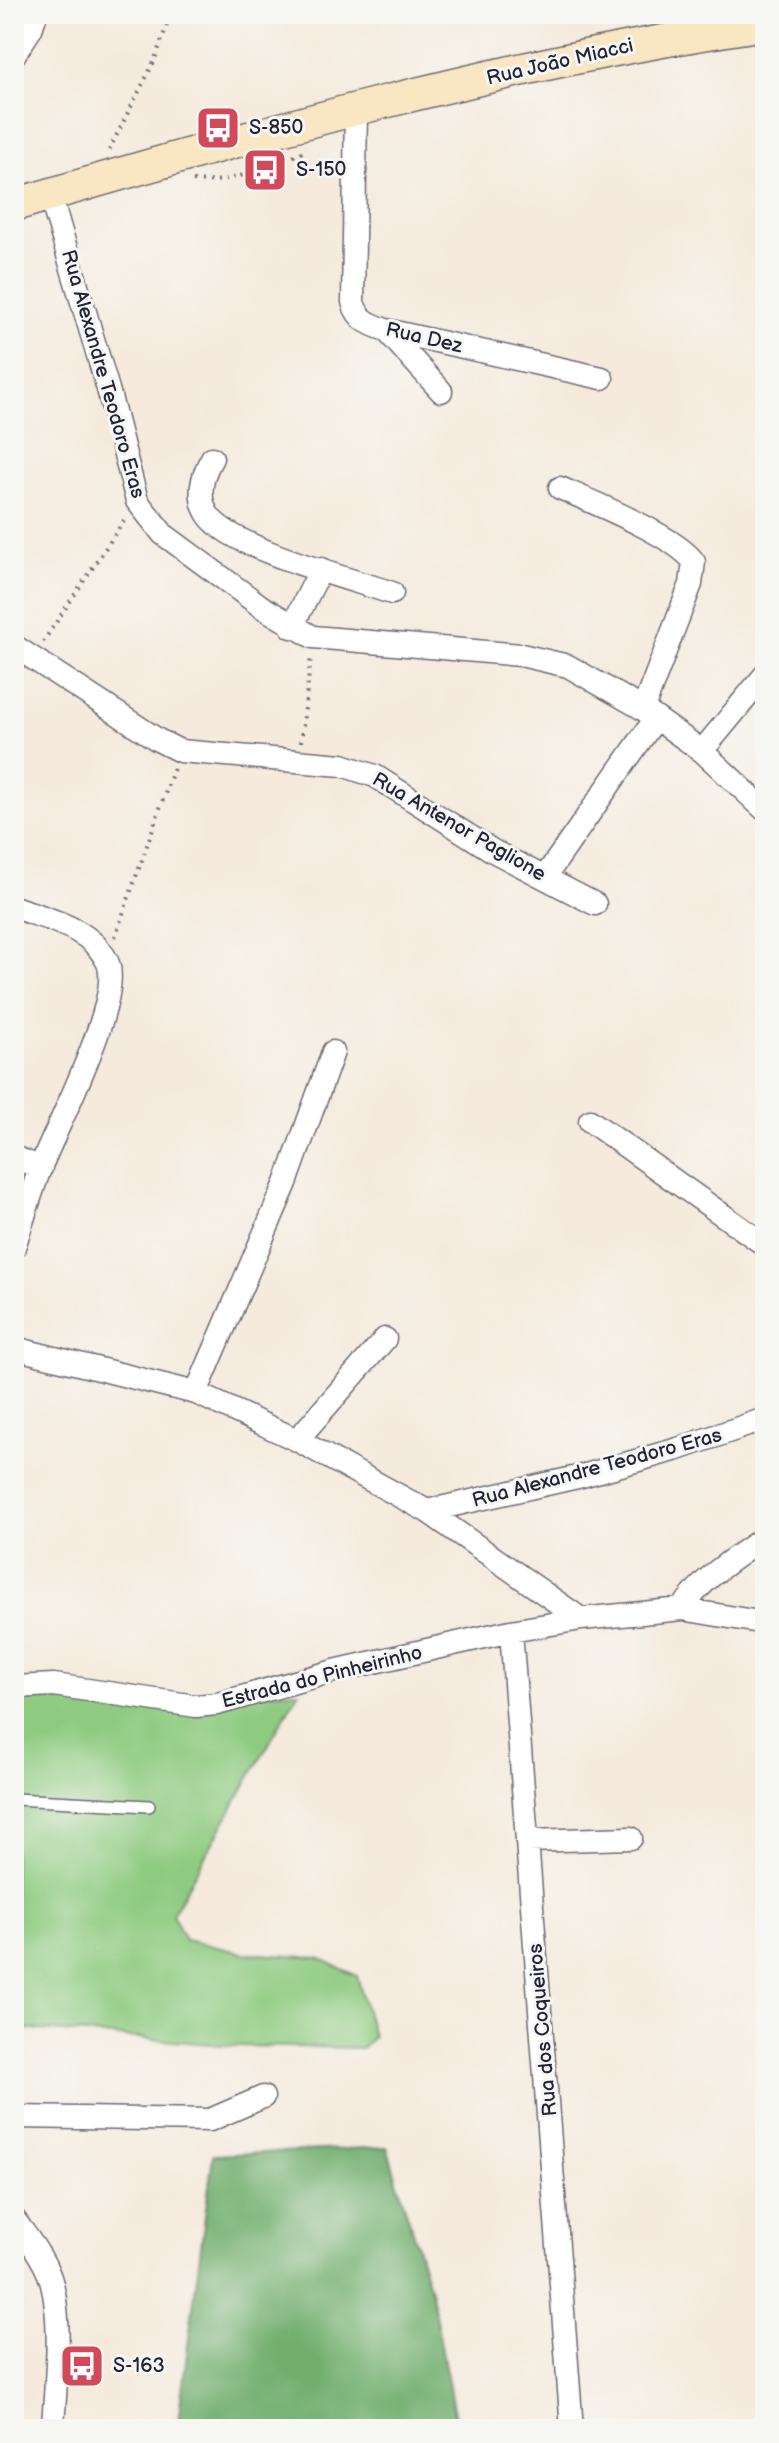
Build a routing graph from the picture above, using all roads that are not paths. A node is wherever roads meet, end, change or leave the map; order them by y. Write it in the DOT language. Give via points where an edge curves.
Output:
graph roads {
  1 [pos="36,14"];
  2 [pos="765,24"];
  3 [pos="14,55"];
  4 [pos="356,110"];
  5 [pos="50,195"];
  6 [pos="14,205"];
  7 [pos="386,330"];
  8 [pos="602,378"];
  9 [pos="441,391"];
  10 [pos="212,458"];
  11 [pos="560,488"];
  12 [pos="321,569"];
  13 [pos="392,593"];
  14 [pos="292,627"];
  15 [pos="14,646"];
  16 [pos="765,675"];
  17 [pos="650,714"];
  18 [pos="702,751"];
  19 [pos="765,810"];
  20 [pos="545,877"];
  21 [pos="595,904"];
  22 [pos="14,907"];
  23 [pos="333,1052"];
  24 [pos="590,1121"];
  25 [pos="14,1157"];
  26 [pos="41,1168"];
  27 [pos="765,1245"];
  28 [pos="14,1247"];
  29 [pos="385,1339"];
  30 [pos="14,1348"];
  31 [pos="196,1393"];
  32 [pos="765,1419"];
  33 [pos="297,1440"];
  34 [pos="427,1511"];
  35 [pos="765,1537"];
  36 [pos="682,1609"];
  37 [pos="581,1619"];
  38 [pos="765,1623"];
  39 [pos="511,1631"];
  40 [pos="14,1687"];
  41 [pos="14,1799"];
  42 [pos="149,1806"];
  43 [pos="631,1838"];
  44 [pos="528,1841"];
  45 [pos="263,2097"];
  46 [pos="14,2117"];
  47 [pos="14,2219"];
  48 [pos="53,2429"];
  49 [pos="572,2429"];
  1 -- 3 [label="street"];
  2 -- 4 [label="main road, Rua João Miacci" via="668,38"];
  4 -- 5 [label="main road"];
  4 -- 7 [label="street, Rua Dez" via="353,302 367,323"];
  5 -- 6 [label="main road"];
  5 -- 14 [label="street, Rua Alexandre Teodoro Eras" via="137,501 163,534"];
  7 -- 8 [label="street, Rua Dez"];
  7 -- 9 [label="street"];
  10 -- 12 [label="street" via="203,472 201,495 209,516 228,533"];
  11 -- 17 [label="street" via="660,537 694,562"];
  12 -- 13 [label="street"];
  12 -- 14 [label="street"];
  14 -- 17 [label="street, Rua Alexandre Teodoro Eras" via="313,637 546,659 568,666"];
  15 -- 20 [label="street, Rua Antenor Paglione" via="180,751 342,765 375,776 493,851"];
  16 -- 18 [label="street"];
  17 -- 18 [label="street, Rua Alexandre Teodoro Eras"];
  17 -- 20 [label="street"];
  18 -- 19 [label="street, Rua Alexandre Teodoro Eras"];
  20 -- 21 [label="street, Rua Antenor Paglione"];
  22 -- 26 [label="street" via="88,938 112,974 106,1008"];
  23 -- 31 [label="street" via="286,1183"];
  24 -- 27 [label="street"];
  25 -- 26 [label="street"];
  26 -- 28 [label="street"];
  29 -- 33 [label="street"];
  30 -- 31 [label="street"];
  31 -- 33 [label="street"];
  32 -- 34 [label="street, Rua Alexandre Teodoro Eras" via="582,1476"];
  33 -- 34 [label="street"];
  34 -- 37 [label="street"];
  35 -- 36 [label="street" via="718,1570"];
  36 -- 37 [label="street, Estrada do Pinheirinho"];
  36 -- 38 [label="street, Estrada do Pinheirinho"];
  37 -- 39 [label="street, Estrada do Pinheirinho"];
  39 -- 40 [label="street, Estrada do Pinheirinho" via="217,1704 173,1704 54,1685"];
  39 -- 44 [label="street, Rua dos Coqueiros"];
  41 -- 42 [label="lane"];
  43 -- 44 [label="street"];
  44 -- 49 [label="street, Rua dos Coqueiros"];
  45 -- 46 [label="street" via="210,2120"];
  47 -- 48 [label="street" via="52,2282"];
}
